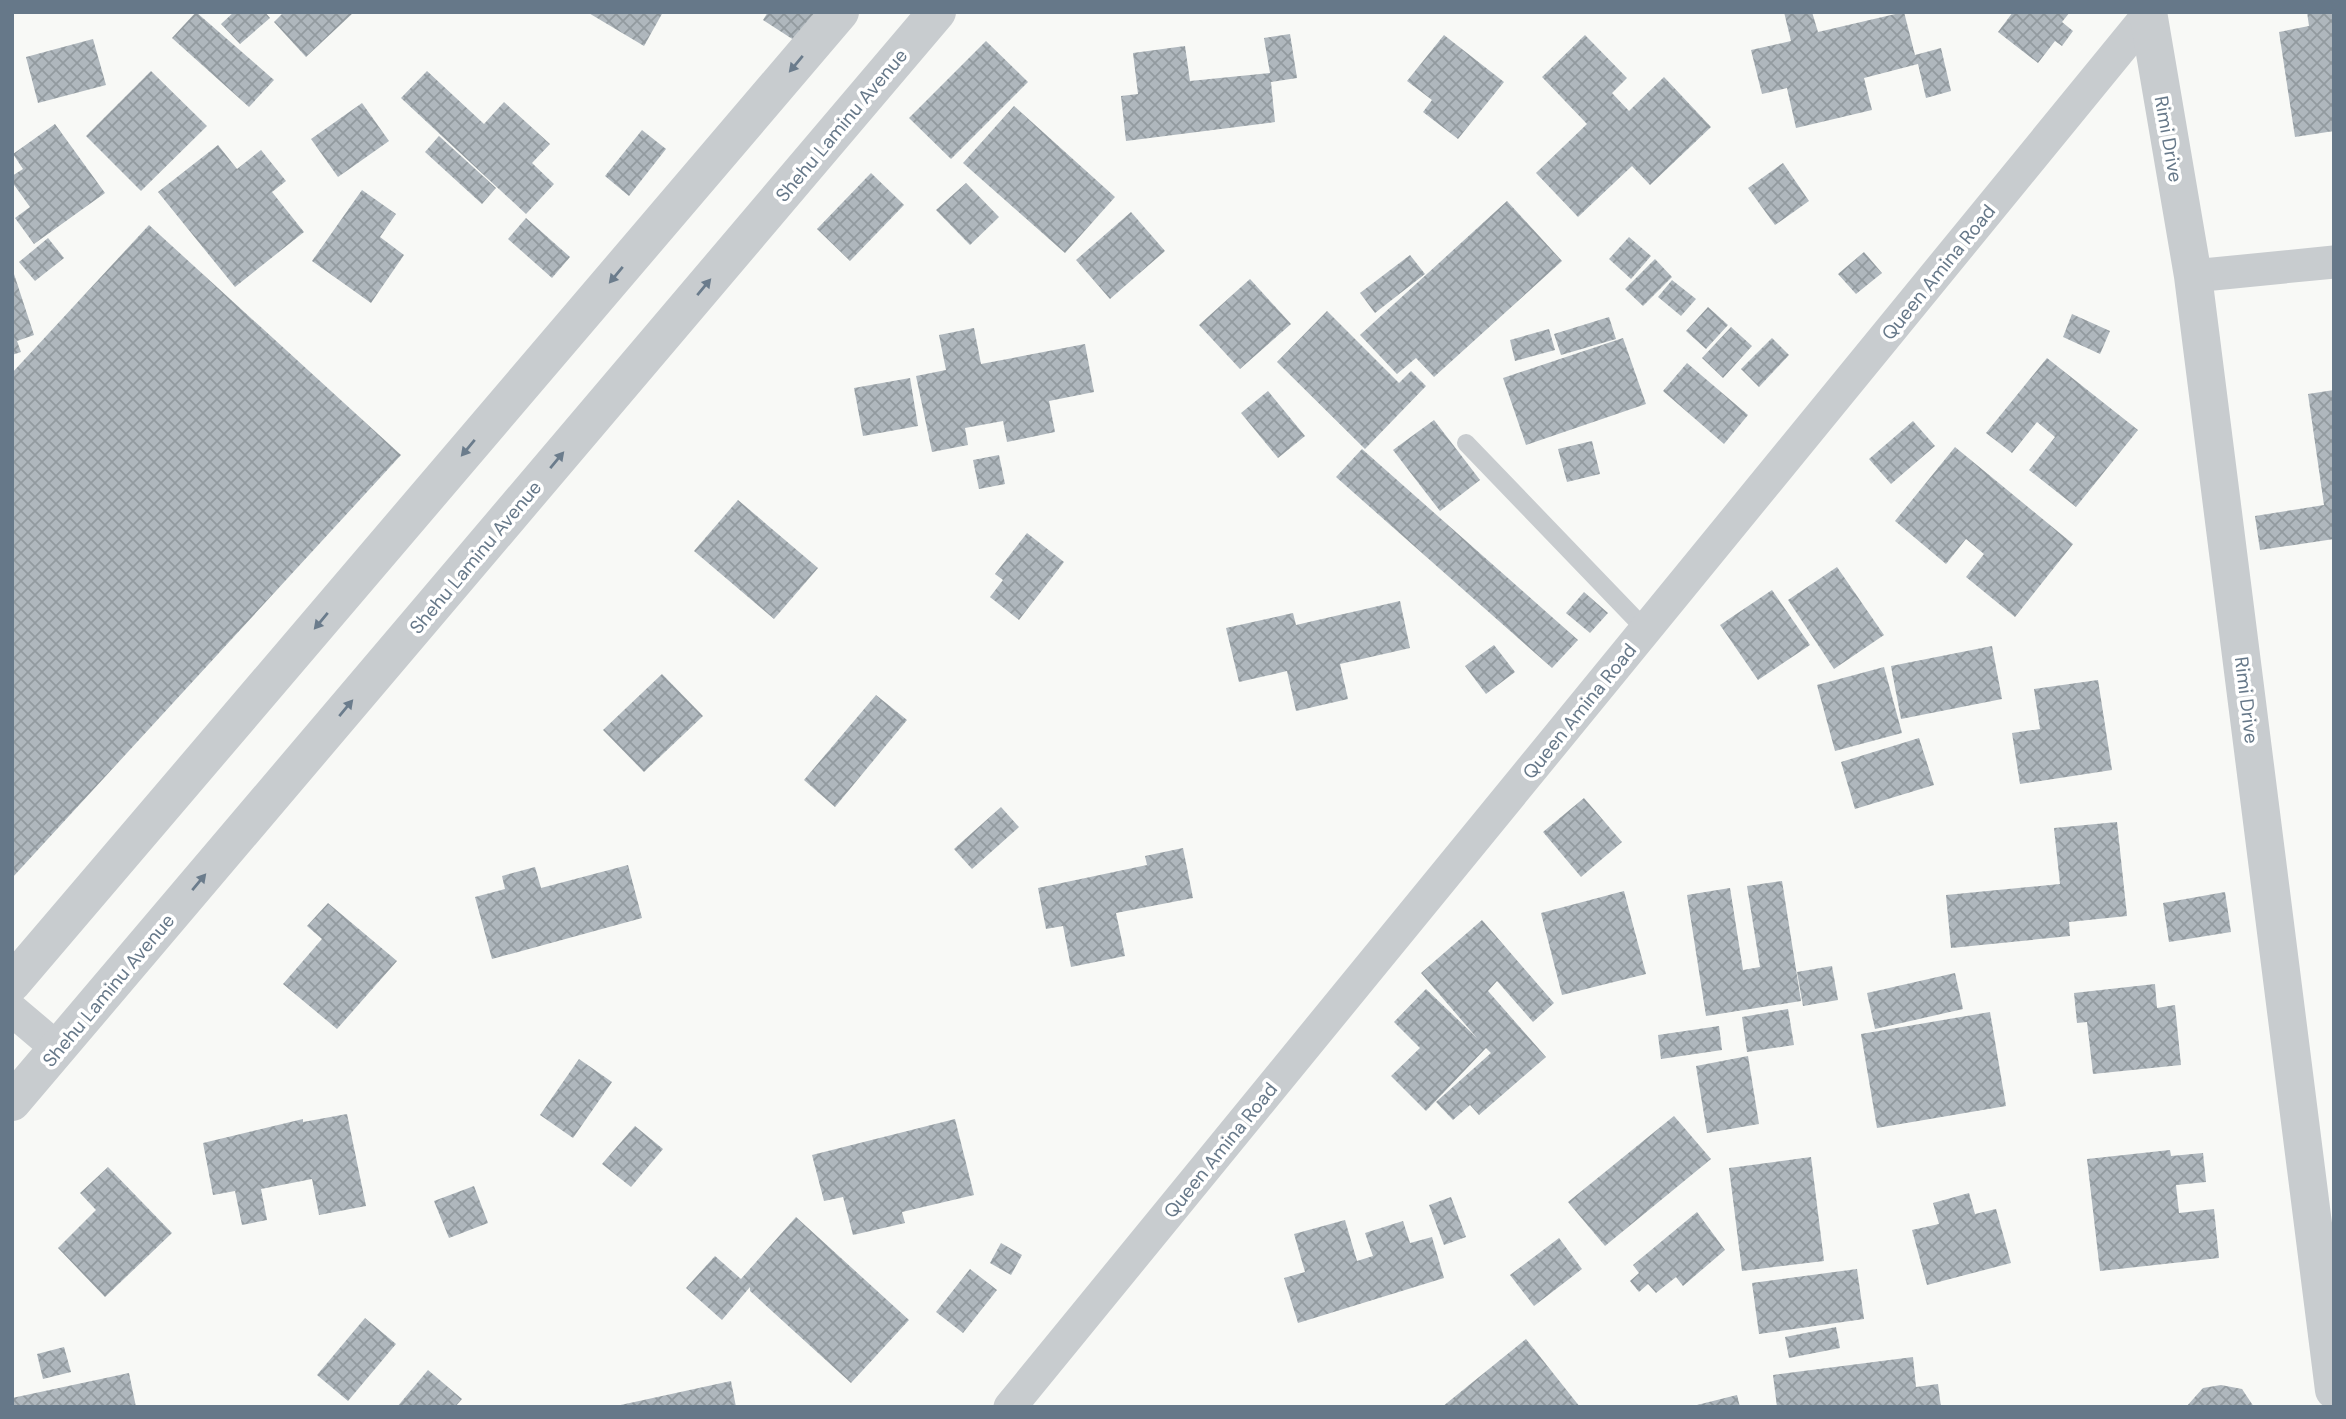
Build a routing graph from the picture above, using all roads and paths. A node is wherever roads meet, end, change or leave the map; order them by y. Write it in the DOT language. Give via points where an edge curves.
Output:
graph roads {
  1 [pos="840,12"];
  2 [pos="937,12"];
  3 [pos="2148,14"];
  4 [pos="2334,262"];
  5 [pos="2193,276"];
  6 [pos="1466,443"];
  7 [pos="1645,629"];
  8 [pos="12,983"];
  9 [pos="12,1010"];
  10 [pos="58,1049"];
  11 [pos="12,1102"];
  12 [pos="2334,1390"];
  13 [pos="1010,1407"];
  1 -- 8 [label="street, one-way"];
  10 -- 2 [label="street, Shehu Laminu Avenue, one-way"];
  3 -- 5 [label="street, Rimi Drive"];
  3 -- 7 [label="street, Queen Amina Road"];
  4 -- 5 [label="street"];
  5 -- 12 [label="street, Rimi Drive"];
  6 -- 7 [label="lane"];
  7 -- 13 [label="street, Queen Amina Road"];
  9 -- 10 [label="street"];
  10 -- 11 [label="street, Shehu Laminu Avenue"];
}
